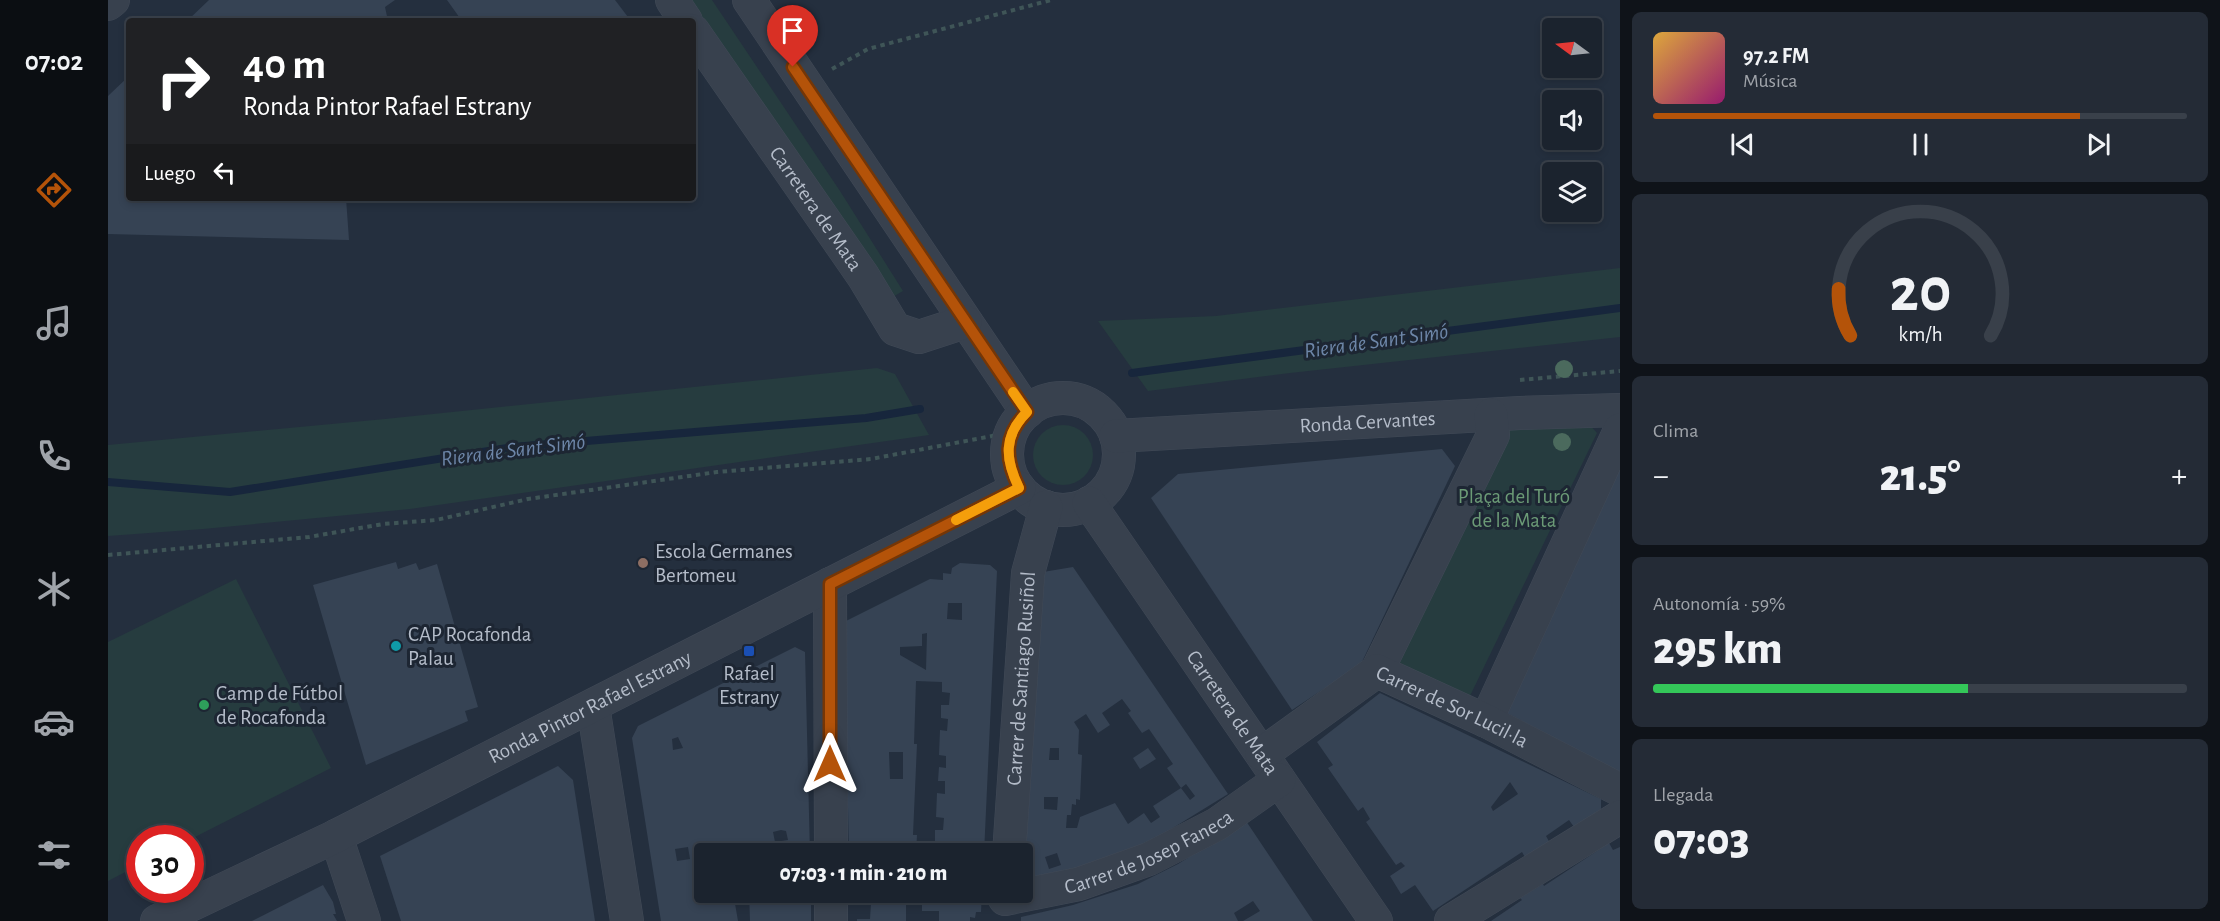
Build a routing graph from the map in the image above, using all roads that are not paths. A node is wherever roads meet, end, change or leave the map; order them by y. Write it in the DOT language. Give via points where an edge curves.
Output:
graph roads {
  1 [pos="113,0"];
  2 [pos="672,0"];
  3 [pos="749,0"];
  4 [pos="108,4"];
  5 [pos="684,18"];
  6 [pos="696,35"];
  7 [pos="965,322"];
  8 [pos="1620,411"];
  9 [pos="1491,415"];
  10 [pos="1019,422"];
  11 [pos="1620,430"];
  12 [pos="1116,436"];
  13 [pos="1019,488"];
  14 [pos="1089,503"];
  15 [pos="1046,507"];
  16 [pos="830,584"];
  17 [pos="1377,672"];
  18 [pos="593,706"];
  19 [pos="1486,721"];
  20 [pos="1271,767"];
  21 [pos="1620,790"];
  22 [pos="1620,817"];
  23 [pos="336,836"];
  24 [pos="831,843"];
  25 [pos="1009,843"];
  26 [pos="831,903"];
  27 [pos="1005,904"];
  28 [pos="157,921"];
  29 [pos="364,921"];
  30 [pos="627,921"];
  31 [pos="831,921"];
  32 [pos="1376,921"];
  33 [pos="1451,921"];
  1 -- 4 [label="street"];
  2 -- 5 [label="street"];
  3 -- 7 [label="street"];
  6 -- 7 [label="street, Carretera de Mata" via="863,276 895,329 919,337"];
  7 -- 10 [label="street"];
  8 -- 9 [label="street, Ronda Cervantes"];
  9 -- 12 [label="street, Ronda Cervantes"];
  9 -- 17 [label="street" via="1493,435"];
  10 -- 12 [label="street" via="1035,406 1059,398 1084,402 1104,416"];
  10 -- 13 [label="street" via="1008,451 1010,469"];
  11 -- 19 [label="street"];
  12 -- 14 [label="street" via="1119,462 1114,477 1101,496"];
  13 -- 15 [label="street"];
  13 -- 16 [label="street, Ronda Pintor Rafael Estrany"];
  14 -- 15 [label="street" via="1069,510"];
  14 -- 20 [label="street, Carretera de Mata"];
  15 -- 25 [label="street, Carrer de Santiago Rusiñol" via="1028,573"];
  16 -- 18 [label="street, Ronda Pintor Rafael Estrany"];
  16 -- 24 [label="street"];
  17 -- 19 [label="street, Carrer de Sor Lucil·la"];
  17 -- 20 [label="street, Carrer de Sor Lucil·la"];
  18 -- 23 [label="street, Ronda Pintor Rafael Estrany"];
  18 -- 30 [label="street"];
  19 -- 21 [label="street, Carrer de Sor Lucil·la"];
  20 -- 27 [label="street, Carrer de Josep Faneca" via="1218,824 1149,859"];
  20 -- 32 [label="street, Carretera de Mata"];
  22 -- 33 [label="street"];
  23 -- 28 [label="street, Ronda Pintor Rafael Estrany"];
  23 -- 29 [label="street"];
  26 -- 31 [label="street"];
}
